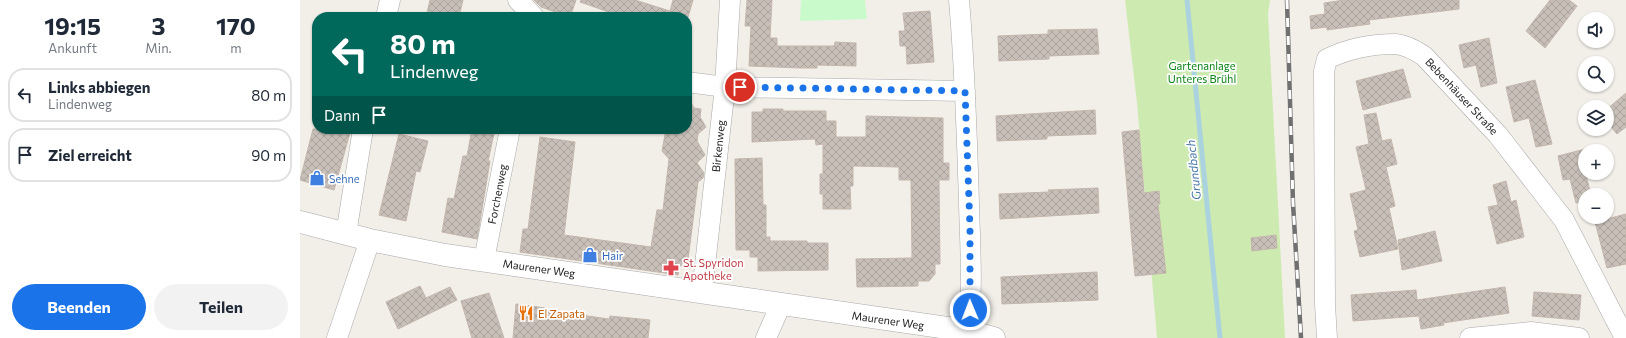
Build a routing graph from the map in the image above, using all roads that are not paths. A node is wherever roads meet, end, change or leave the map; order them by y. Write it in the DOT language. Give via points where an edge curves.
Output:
graph roads {
  1 [pos="390,0"];
  2 [pos="518,0"];
  3 [pos="730,0"];
  4 [pos="959,0"];
  5 [pos="387,12"];
  6 [pos="529,12"];
  7 [pos="692,83"];
  8 [pos="725,87"];
  9 [pos="965,91"];
  10 [pos="362,134"];
  11 [pos="509,134"];
  12 [pos="300,222"];
  13 [pos="346,234"];
  14 [pos="370,240"];
  15 [pos="484,260"];
  16 [pos="702,292"];
  17 [pos="781,304"];
  18 [pos="967,335"];
  19 [pos="337,338"];
  20 [pos="766,338"];
  21 [pos="994,338"];
  22 [pos="1327,338"];
  23 [pos="1470,338"];
  24 [pos="1579,338"];
  25 [pos="1624,338"];
  1 -- 5 [label="street"];
  2 -- 6 [label="street"];
  3 -- 8 [label="street, Birkenweg"];
  4 -- 9 [label="street"];
  7 -- 8 [label="street"];
  8 -- 9 [label="street"];
  8 -- 16 [label="street, Birkenweg"];
  9 -- 18 [label="street" via="970,228 970,310"];
  10 -- 13 [label="street"];
  11 -- 15 [label="street, Forchenweg"];
  12 -- 13 [label="street, Maurener Weg"];
  13 -- 14 [label="street, Maurener Weg"];
  14 -- 15 [label="street, Maurener Weg" via="407,249"];
  14 -- 19 [label="street"];
  15 -- 16 [label="street, Maurener Weg"];
  16 -- 17 [label="street, Maurener Weg"];
  17 -- 18 [label="street, Maurener Weg"];
  17 -- 20 [label="street"];
  18 -- 21 [label="street, Maurener Weg"];
  22 -- 25 [label="street, Bebenhäuser Straße" via="1324,296 1324,71 1327,59 1342,51 1396,44 1412,48 1424,56 1498,135 1564,220"];
  23 -- 24 [label="street" via="1531,332"];
}
